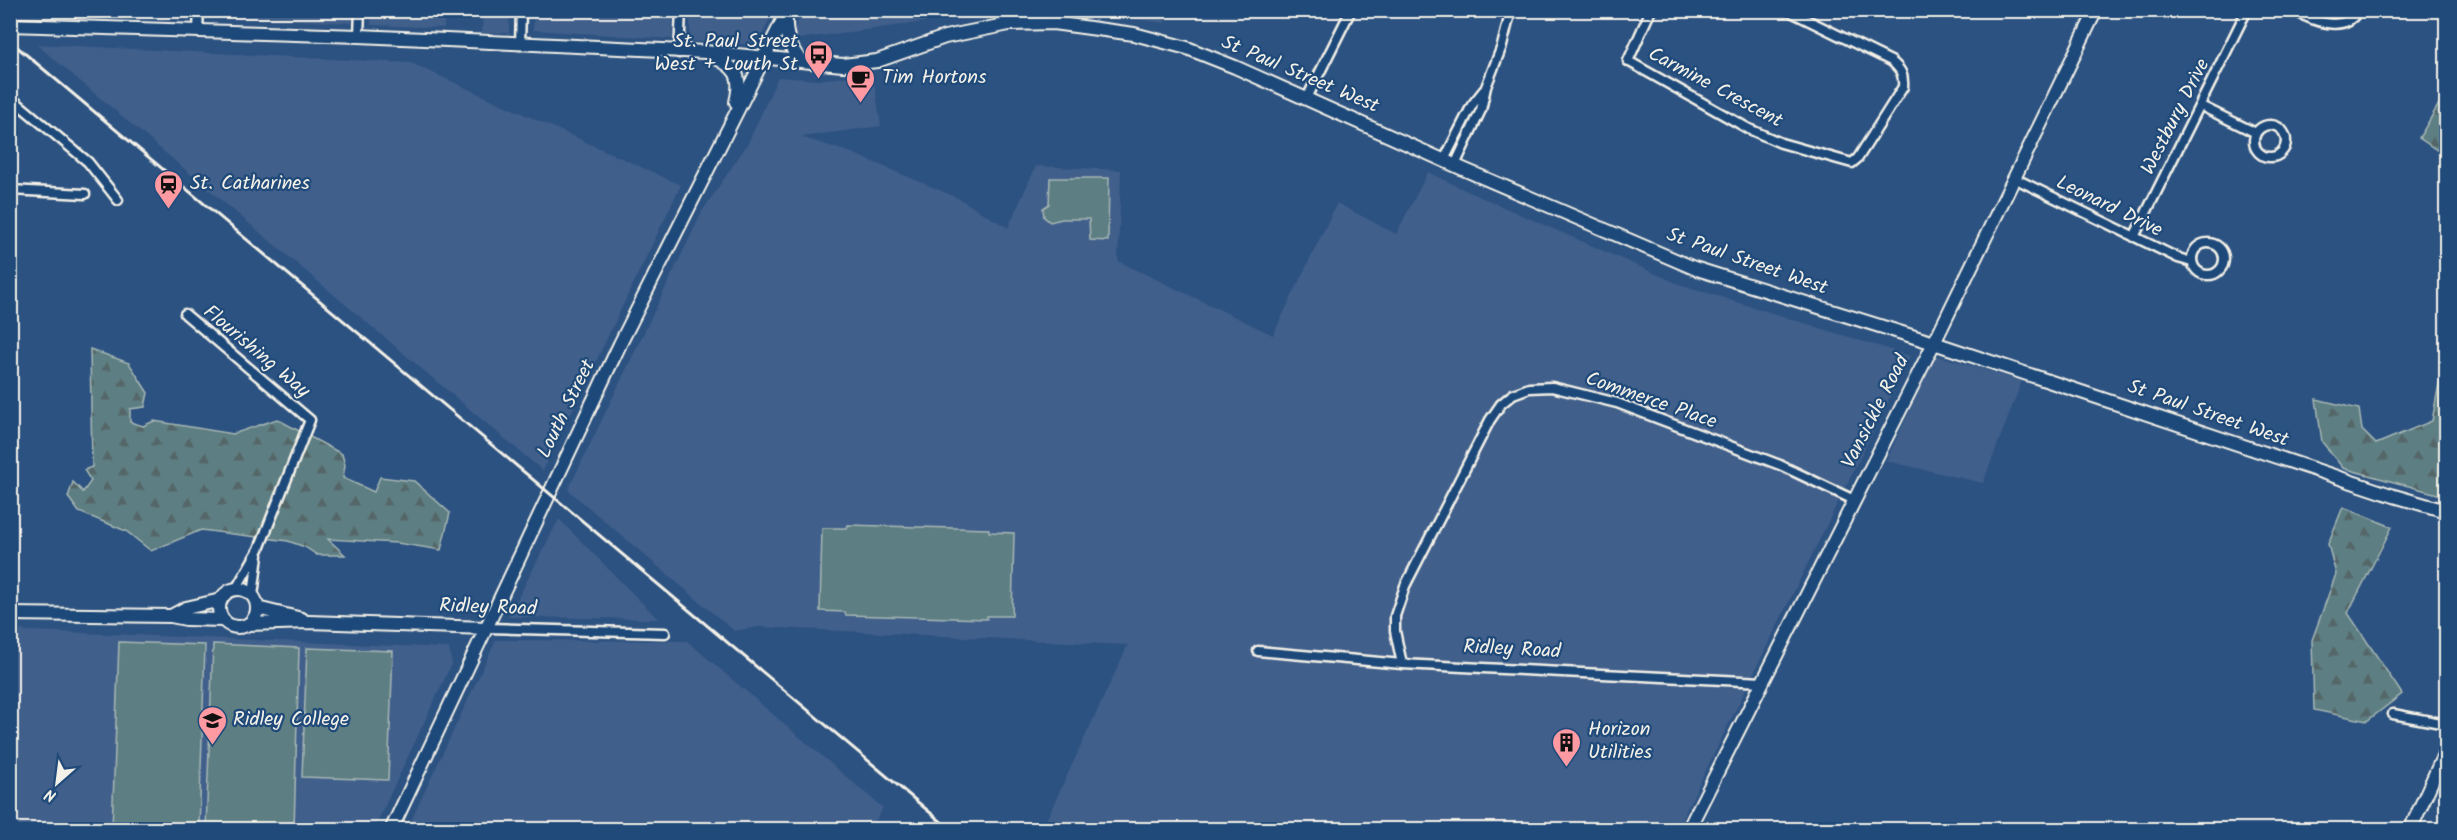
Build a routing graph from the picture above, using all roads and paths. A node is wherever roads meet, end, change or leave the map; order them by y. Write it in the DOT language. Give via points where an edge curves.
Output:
graph roads {
  1 [pos="199,10"];
  2 [pos="360,10"];
  3 [pos="521,10"];
  4 [pos="681,10"];
  5 [pos="1351,10"];
  6 [pos="1511,10"];
  7 [pos="1651,10"];
  8 [pos="1787,10"];
  9 [pos="2096,10"];
  10 [pos="2247,10"];
  11 [pos="2293,10"];
  12 [pos="2358,10"];
  13 [pos="787,13"];
  14 [pos="1802,14"];
  15 [pos="10,25"];
  16 [pos="198,30"];
  17 [pos="359,36"];
  18 [pos="520,45"];
  19 [pos="705,52"];
  20 [pos="679,53"];
  21 [pos="763,58"];
  22 [pos="801,61"];
  23 [pos="10,97"];
  24 [pos="1307,98"];
  25 [pos="2200,106"];
  26 [pos="729,126"];
  27 [pos="2256,133"];
  28 [pos="1450,163"];
  29 [pos="2014,178"];
  30 [pos="10,190"];
  31 [pos="85,194"];
  32 [pos="118,200"];
  33 [pos="2134,237"];
  34 [pos="2192,262"];
  35 [pos="185,314"];
  36 [pos="1934,343"];
  37 [pos="1854,500"];
  38 [pos="2446,512"];
  39 [pos="259,549"];
  40 [pos="236,589"];
  41 [pos="221,600"];
  42 [pos="255,602"];
  43 [pos="10,614"];
  44 [pos="171,616"];
  45 [pos="223,620"];
  46 [pos="309,622"];
  47 [pos="249,624"];
  48 [pos="486,628"];
  49 [pos="665,633"];
  50 [pos="1258,651"];
  51 [pos="1402,664"];
  52 [pos="1763,682"];
  53 [pos="2393,714"];
  54 [pos="2446,724"];
  55 [pos="2446,750"];
  56 [pos="391,830"];
  57 [pos="1688,830"];
  58 [pos="2410,830"];
  1 -- 16 [label="street"];
  2 -- 17 [label="street"];
  3 -- 18 [label="street"];
  4 -- 20 [label="street"];
  5 -- 24 [label="street"];
  6 -- 28 [label="street" via="1482,110"];
  7 -- 14 [label="street, Carmine Crescent" via="1628,61 1749,129 1781,143 1852,163 1903,87 1904,76 1891,61"];
  8 -- 14 [label="street, Carmine Crescent"];
  9 -- 29 [label="main road, Vansickle Road"];
  10 -- 25 [label="street, Westbury Drive"];
  11 -- 12 [label="street" via="2316,22 2345,22"];
  13 -- 21 [label="main road, Louth Street"];
  13 -- 22 [label="main road" via="790,46"];
  15 -- 16 [label="main road, St Paul Street West"];
  16 -- 17 [label="main road, St Paul Street West"];
  17 -- 18 [label="main road, St Paul Street West"];
  18 -- 20 [label="main road, St Paul Street West"];
  19 -- 20 [label="main road, St Paul Street West"];
  19 -- 21 [label="main road, St Paul Street West"];
  19 -- 26 [label="main road" via="727,63 738,78 740,85"];
  21 -- 22 [label="main road, St Paul Street West"];
  21 -- 26 [label="main road, Louth Street"];
  22 -- 24 [label="main road, St Paul Street West" via="877,61 945,37 1009,24 1053,23 1134,34 1187,48"];
  23 -- 32 [label="street" via="88,162"];
  24 -- 28 [label="main road, St Paul Street West"];
  25 -- 27 [label="street"];
  25 -- 33 [label="street, Westbury Drive"];
  26 -- 48 [label="main road, Louth Street" via="634,315"];
  28 -- 36 [label="main road, St Paul Street West" via="1694,268"];
  29 -- 33 [label="street, Leonard Drive"];
  29 -- 36 [label="main road, Vansickle Road"];
  30 -- 31 [label="street"];
  33 -- 34 [label="street, Leonard Drive"];
  35 -- 39 [label="street, Flourishing Way" via="310,420"];
  36 -- 37 [label="main road, Vansickle Road"];
  36 -- 38 [label="main road, St Paul Street West"];
  37 -- 51 [label="street, Commerce Place" via="1780,465 1617,403 1552,387 1529,388 1513,394 1490,420 1405,586 1395,616"];
  37 -- 52 [label="main road, Vansickle Road"];
  39 -- 40 [label="street, Flourishing Way"];
  39 -- 42 [label="street, Flourishing Way"];
  40 -- 41 [label="main road"];
  40 -- 42 [label="main road" via="248,592"];
  41 -- 44 [label="main road"];
  41 -- 45 [label="main road" via="219,612"];
  42 -- 46 [label="main road, Ridley Road"];
  42 -- 47 [label="main road" via="254,619"];
  43 -- 44 [label="main road"];
  44 -- 45 [label="main road"];
  45 -- 47 [label="main road" via="232,626"];
  46 -- 47 [label="main road, Ridley Road"];
  46 -- 48 [label="main road, Ridley Road"];
  48 -- 49 [label="street, Ridley Road"];
  48 -- 56 [label="main road, Louth Street"];
  50 -- 51 [label="street, Ridley Road"];
  51 -- 52 [label="street, Ridley Road"];
  52 -- 57 [label="main road, Vansickle Road"];
  53 -- 54 [label="street"];
  55 -- 58 [label="main road"];
}
